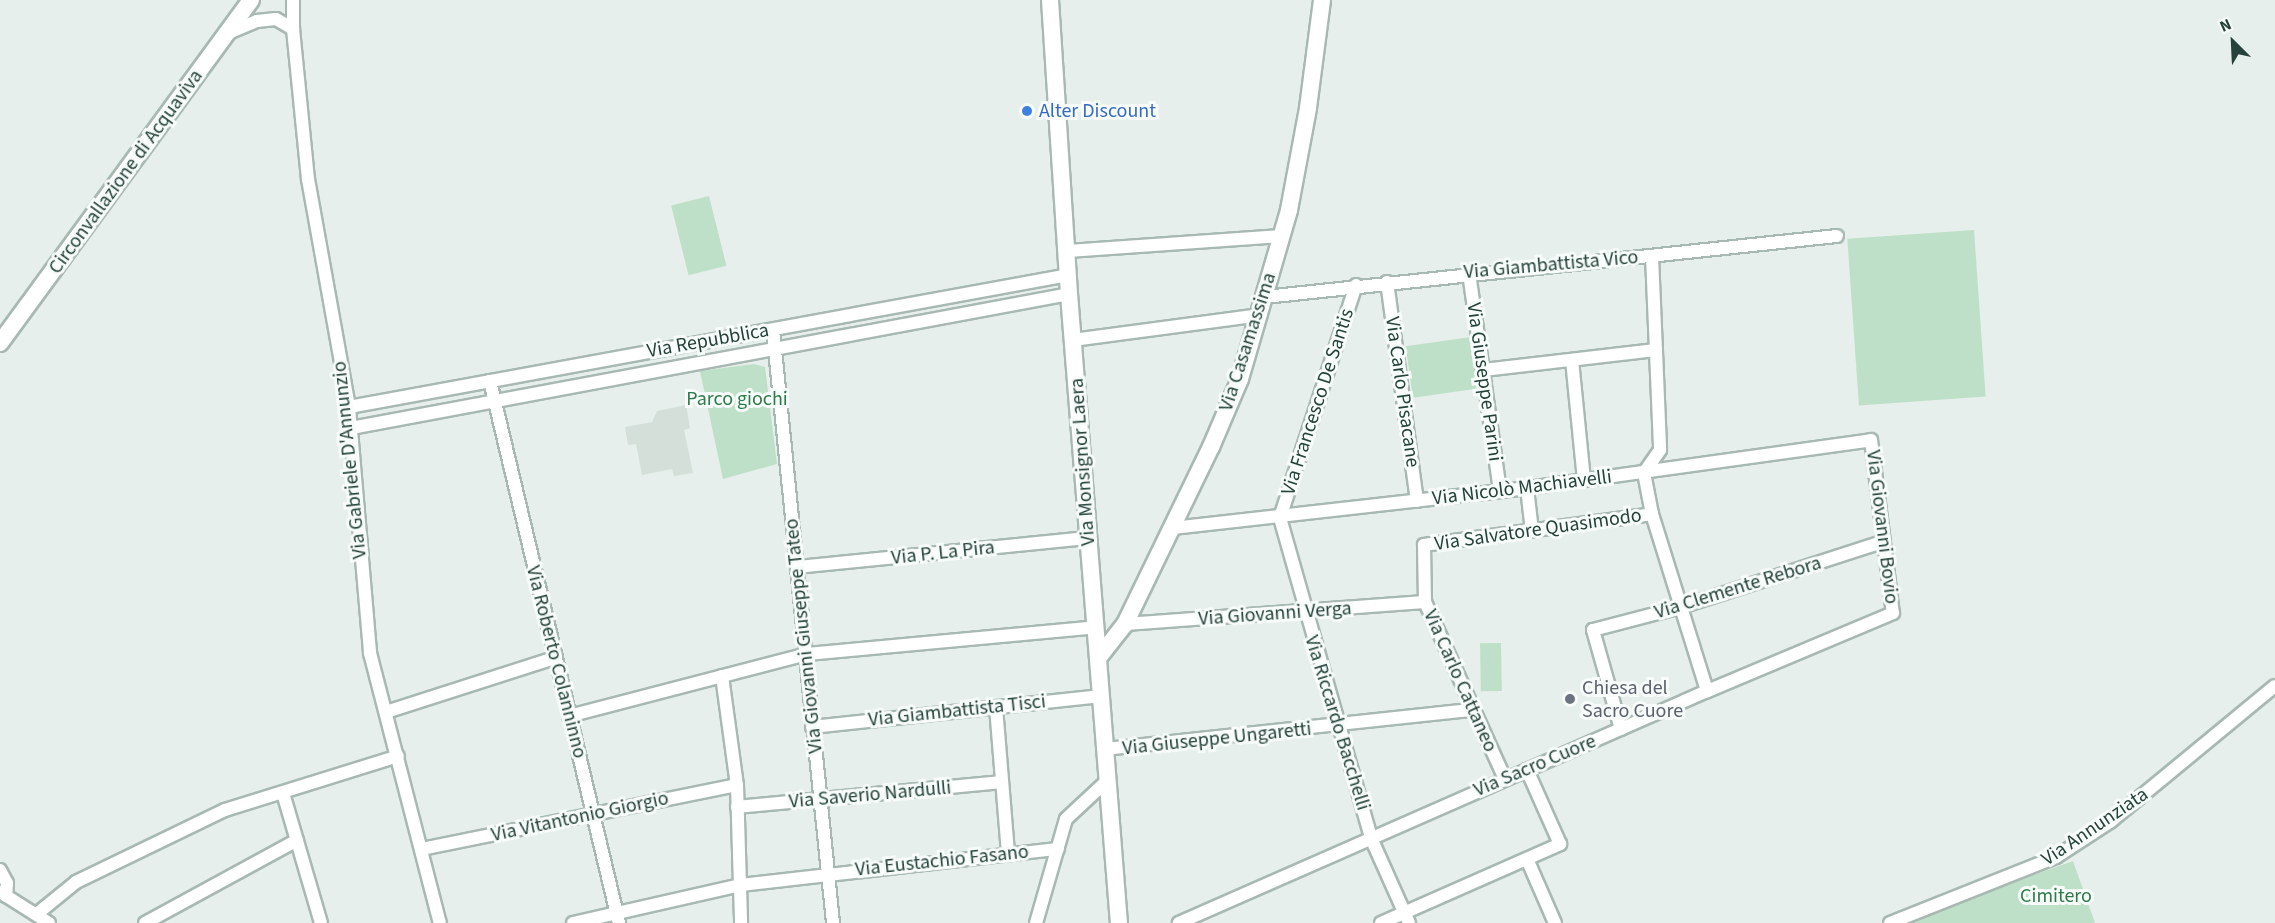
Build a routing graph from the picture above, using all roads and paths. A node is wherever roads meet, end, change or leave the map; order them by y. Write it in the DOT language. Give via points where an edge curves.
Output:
graph roads {
  1 [pos="251,0"];
  2 [pos="292,0"];
  3 [pos="1050,0"];
  4 [pos="1322,0"];
  5 [pos="294,29"];
  6 [pos="225,34"];
  7 [pos="1282,236"];
  8 [pos="1837,236"];
  9 [pos="1066,251"];
  10 [pos="1652,256"];
  11 [pos="1469,273"];
  12 [pos="1068,275"];
  13 [pos="1387,282"];
  14 [pos="1356,285"];
  15 [pos="1069,294"];
  16 [pos="1265,297"];
  17 [pos="1260,315"];
  18 [pos="773,330"];
  19 [pos="1073,340"];
  20 [pos="0,343"];
  21 [pos="775,349"];
  22 [pos="1656,350"];
  23 [pos="1572,360"];
  24 [pos="1483,370"];
  25 [pos="490,381"];
  26 [pos="494,401"];
  27 [pos="349,407"];
  28 [pos="351,428"];
  29 [pos="1871,440"];
  30 [pos="1644,473"];
  31 [pos="1584,480"];
  32 [pos="1527,488"];
  33 [pos="1500,491"];
  34 [pos="1417,501"];
  35 [pos="1652,514"];
  36 [pos="1280,518"];
  37 [pos="1172,528"];
  38 [pos="1532,531"];
  39 [pos="1089,538"];
  40 [pos="1882,542"];
  41 [pos="1424,545"];
  42 [pos="797,567"];
  43 [pos="1425,602"];
  44 [pos="1681,607"];
  45 [pos="1304,612"];
  46 [pos="1893,613"];
  47 [pos="1125,624"];
  48 [pos="1096,627"];
  49 [pos="807,654"];
  50 [pos="1099,657"];
  51 [pos="554,658"];
  52 [pos="722,676"];
  53 [pos="2275,686"];
  54 [pos="1707,691"];
  55 [pos="1101,696"];
  56 [pos="996,707"];
  57 [pos="1471,710"];
  58 [pos="386,712"];
  59 [pos="569,716"];
  60 [pos="812,727"];
  61 [pos="1337,727"];
  62 [pos="1621,729"];
  63 [pos="1106,749"];
  64 [pos="398,756"];
  65 [pos="1527,770"];
  66 [pos="1505,779"];
  67 [pos="1108,780"];
  68 [pos="1002,782"];
  69 [pos="737,785"];
  70 [pos="283,793"];
  71 [pos="820,801"];
  72 [pos="737,807"];
  73 [pos="594,814"];
  74 [pos="1371,838"];
  75 [pos="297,840"];
  76 [pos="423,849"];
  77 [pos="1058,849"];
  78 [pos="1008,854"];
  79 [pos="1527,859"];
  80 [pos="0,870"];
  81 [pos="827,873"];
  82 [pos="740,885"];
  83 [pos="3,894"];
  84 [pos="38,913"];
  85 [pos="618,918"];
  86 [pos="1406,918"];
  87 [pos="1905,920"];
  88 [pos="49,923"];
  89 [pos="145,923"];
  90 [pos="321,923"];
  91 [pos="440,923"];
  92 [pos="573,923"];
  93 [pos="741,923"];
  94 [pos="833,923"];
  95 [pos="1036,923"];
  96 [pos="1119,923"];
  97 [pos="1179,923"];
  98 [pos="1381,923"];
  99 [pos="1555,923"];
  100 [pos="1890,923"];
  1 -- 6 [label="street, Circonvallazione di Acquaviva"];
  2 -- 5 [label="street, Via Gabriele D'Annunzio"];
  3 -- 9 [label="street, Via Monsignor Laera"];
  4 -- 7 [label="street, Via Casamassima" via="1308,108"];
  5 -- 6 [label="street" via="276,19 257,21"];
  5 -- 27 [label="street, Via Gabriele D'Annunzio" via="308,179"];
  6 -- 20 [label="street, Circonvallazione di Acquaviva"];
  7 -- 9 [label="street"];
  7 -- 16 [label="street, Via Casamassima"];
  8 -- 10 [label="street, Via Giambattista Vico"];
  9 -- 12 [label="street, Via Monsignor Laera"];
  10 -- 11 [label="street, Via Giambattista Vico"];
  10 -- 22 [label="street"];
  11 -- 13 [label="street, Via Giambattista Vico"];
  11 -- 24 [label="street, Via Giuseppe Parini"];
  12 -- 15 [label="street, Via Monsignor Laera"];
  12 -- 18 [label="street, Via Repubblica"];
  13 -- 14 [label="street, Via Giambattista Vico"];
  13 -- 34 [label="street, Via Carlo Pisacane"];
  14 -- 16 [label="street, Via Giambattista Vico"];
  14 -- 36 [label="street, Via Francesco De Santis"];
  15 -- 19 [label="street, Via Monsignor Laera"];
  15 -- 21 [label="street, Via Repubblica"];
  16 -- 17 [label="street, Via Casamassima"];
  17 -- 19 [label="street"];
  17 -- 37 [label="street, Via Casamassima" via="1240,379"];
  18 -- 21 [label="street, Via Giovanni Giuseppe Tateo"];
  18 -- 25 [label="street, Via Repubblica"];
  19 -- 39 [label="street, Via Monsignor Laera"];
  21 -- 26 [label="street, Via Repubblica"];
  21 -- 42 [label="street, Via Giovanni Giuseppe Tateo"];
  22 -- 23 [label="street"];
  22 -- 30 [label="street" via="1660,450"];
  23 -- 24 [label="street"];
  23 -- 31 [label="street"];
  24 -- 33 [label="street, Via Giuseppe Parini"];
  25 -- 26 [label="street, Via Roberto Colanninno"];
  25 -- 27 [label="street, Via Repubblica"];
  26 -- 28 [label="street, Via Repubblica"];
  26 -- 51 [label="street, Via Roberto Colanninno"];
  27 -- 28 [label="street, Via Gabriele D'Annunzio"];
  28 -- 58 [label="street, Via Gabriele D'Annunzio" via="364,616"];
  29 -- 30 [label="street, Via Nicolò Machiavelli"];
  29 -- 40 [label="street, Via Giovanni Bovio"];
  30 -- 31 [label="street, Via Nicolò Machiavelli"];
  30 -- 35 [label="street"];
  31 -- 32 [label="street, Via Nicolò Machiavelli"];
  32 -- 33 [label="street, Via Nicolò Machiavelli"];
  32 -- 38 [label="street"];
  33 -- 34 [label="street, Via Nicolò Machiavelli"];
  34 -- 36 [label="street, Via Nicolò Machiavelli"];
  35 -- 38 [label="street, Via Salvatore Quasimodo"];
  35 -- 44 [label="street"];
  36 -- 37 [label="street, Via Nicolò Machiavelli"];
  36 -- 45 [label="street, Via Riccardo Bacchelli"];
  37 -- 47 [label="street, Via Casamassima"];
  38 -- 41 [label="street, Via Salvatore Quasimodo"];
  39 -- 42 [label="street, Via P. La Pira"];
  39 -- 48 [label="street, Via Monsignor Laera"];
  40 -- 44 [label="street, Via Clemente Rebora"];
  40 -- 46 [label="street, Via Giovanni Bovio"];
  41 -- 43 [label="street, Via Carlo Cattaneo"];
  42 -- 49 [label="street, Via Giovanni Giuseppe Tateo"];
  43 -- 45 [label="street, Via Giovanni Verga"];
  43 -- 57 [label="street, Via Carlo Cattaneo"];
  44 -- 54 [label="street"];
  44 -- 62 [label="street, Via Clemente Rebora" via="1593,630"];
  45 -- 47 [label="street, Via Giovanni Verga"];
  45 -- 61 [label="street, Via Riccardo Bacchelli"];
  46 -- 54 [label="street, Via Sacro Cuore"];
  47 -- 50 [label="street, Via Casamassima"];
  48 -- 49 [label="street"];
  48 -- 50 [label="street, Via Monsignor Laera"];
  49 -- 52 [label="street"];
  49 -- 60 [label="street, Via Giovanni Giuseppe Tateo"];
  50 -- 55 [label="street, Via Monsignor Laera"];
  51 -- 58 [label="street"];
  51 -- 59 [label="street, Via Roberto Colanninno"];
  52 -- 59 [label="street"];
  52 -- 69 [label="street"];
  53 -- 87 [label="street, Via Annunziata" via="2112,821 2056,857"];
  54 -- 62 [label="street, Via Sacro Cuore"];
  55 -- 56 [label="street, Via Giambattista Tisci"];
  55 -- 63 [label="street, Via Monsignor Laera"];
  56 -- 60 [label="street, Via Giambattista Tisci"];
  56 -- 68 [label="street"];
  57 -- 61 [label="street, Via Giuseppe Ungaretti"];
  57 -- 66 [label="street, Via Carlo Cattaneo"];
  58 -- 64 [label="street, Via Gabriele D'Annunzio"];
  59 -- 73 [label="street, Via Roberto Colanninno"];
  60 -- 71 [label="street, Via Giovanni Giuseppe Tateo"];
  61 -- 63 [label="street, Via Giuseppe Ungaretti"];
  61 -- 74 [label="street, Via Riccardo Bacchelli"];
  62 -- 65 [label="street, Via Sacro Cuore"];
  63 -- 67 [label="street, Via Monsignor Laera"];
  64 -- 70 [label="street"];
  64 -- 76 [label="street, Via Gabriele D'Annunzio"];
  65 -- 66 [label="street, Via Sacro Cuore"];
  65 -- 79 [label="street" via="1560,844"];
  66 -- 74 [label="street, Via Sacro Cuore"];
  67 -- 77 [label="street" via="1066,819"];
  67 -- 96 [label="street, Via Monsignor Laera"];
  68 -- 71 [label="street, Via Saverio Nardulli"];
  68 -- 78 [label="street"];
  69 -- 72 [label="street"];
  69 -- 73 [label="street, Via Vitantonio Giorgio"];
  70 -- 75 [label="street"];
  70 -- 84 [label="street" via="225,810 76,882"];
  71 -- 72 [label="street, Via Saverio Nardulli"];
  71 -- 81 [label="street, Via Giovanni Giuseppe Tateo"];
  72 -- 82 [label="street"];
  73 -- 76 [label="street, Via Vitantonio Giorgio"];
  73 -- 85 [label="street, Via Roberto Colanninno"];
  74 -- 86 [label="street, Via Riccardo Bacchelli"];
  74 -- 97 [label="street, Via Sacro Cuore"];
  75 -- 89 [label="street"];
  75 -- 90 [label="street"];
  76 -- 91 [label="street, Via Gabriele D'Annunzio"];
  77 -- 78 [label="street, Via Eustachio Fasano"];
  77 -- 95 [label="street"];
  78 -- 81 [label="street, Via Eustachio Fasano"];
  79 -- 86 [label="street"];
  79 -- 99 [label="street"];
  80 -- 83 [label="street" via="7,883"];
  81 -- 82 [label="street, Via Eustachio Fasano"];
  81 -- 94 [label="street, Via Giovanni Giuseppe Tateo"];
  82 -- 85 [label="street, Via Eustachio Fasano"];
  82 -- 93 [label="street"];
  83 -- 84 [label="street"];
  84 -- 88 [label="street"];
  85 -- 92 [label="street, Via Eustachio Fasano"];
  86 -- 98 [label="street"];
  87 -- 100 [label="street, Via Annunziata"];
}
